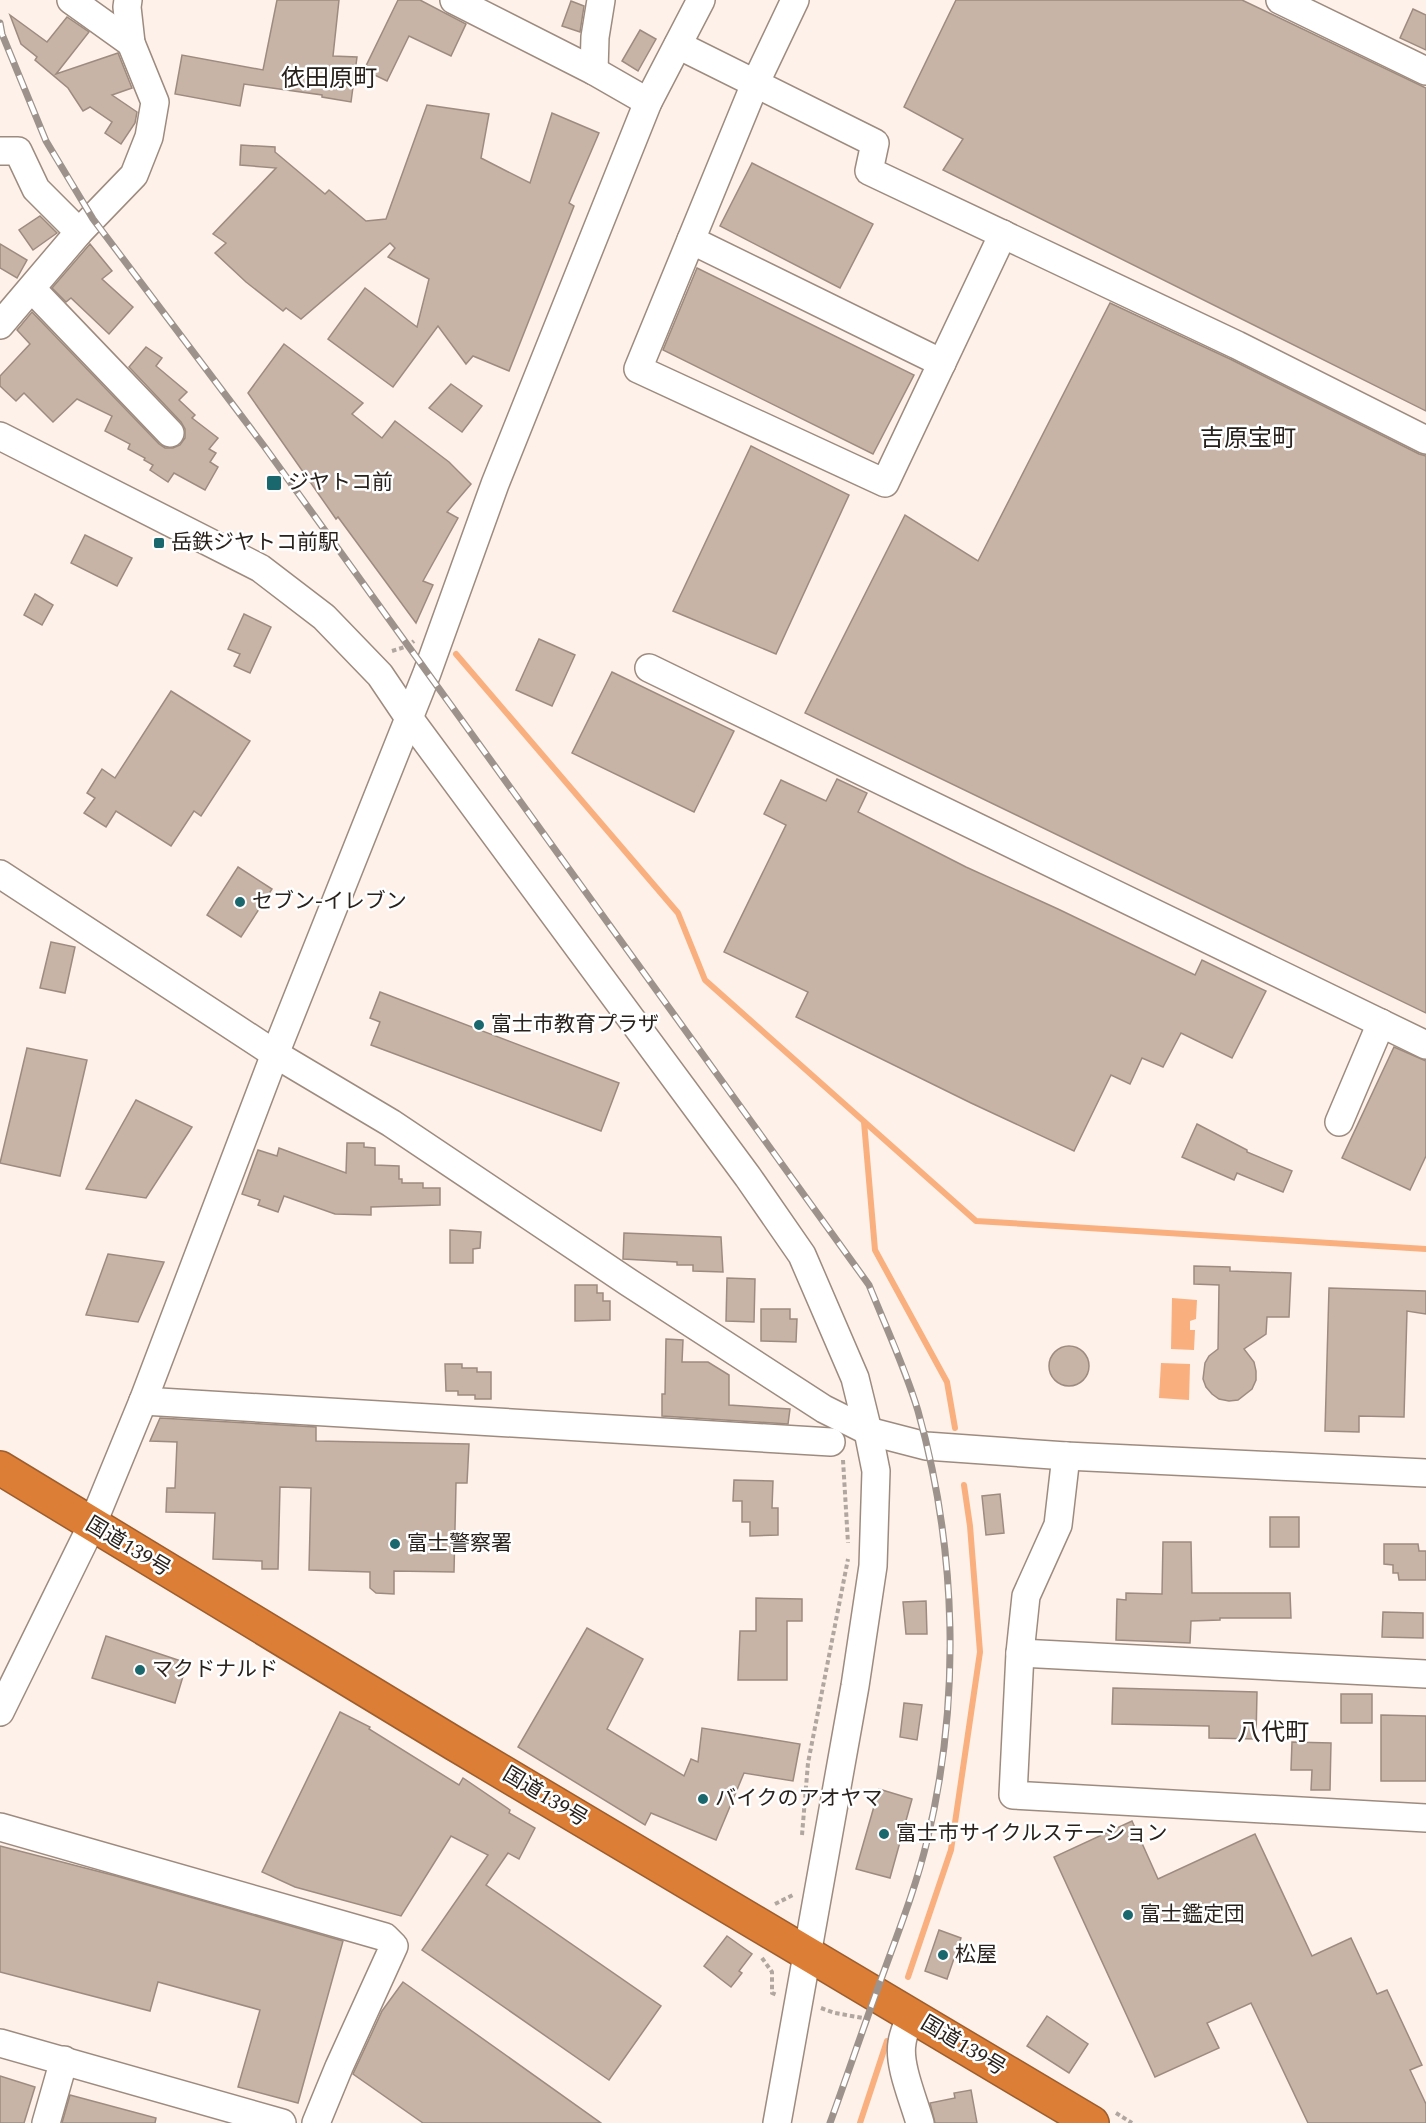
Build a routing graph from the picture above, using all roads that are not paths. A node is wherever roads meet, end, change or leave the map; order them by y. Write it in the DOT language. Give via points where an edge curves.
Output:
graph roads {
  1 [pos="71,0"];
  2 [pos="128,0"];
  3 [pos="454,0"];
  4 [pos="601,0"];
  5 [pos="701,0"];
  6 [pos="795,0"];
  7 [pos="1280,0"];
  8 [pos="131,43"];
  9 [pos="678,45"];
  10 [pos="594,71"];
  11 [pos="1426,71"];
  12 [pos="755,84"];
  13 [pos="648,102"];
  14 [pos="0,151"];
  15 [pos="79,232"];
  16 [pos="1003,234"];
  17 [pos="691,240"];
  18 [pos="32,289"];
  19 [pos="0,325"];
  20 [pos="942,363"];
  21 [pos="170,433"];
  22 [pos="0,436"];
  23 [pos="1426,440"];
  24 [pos="649,668"];
  25 [pos="409,718"];
  26 [pos="0,874"];
  27 [pos="1381,1023"];
  28 [pos="1426,1045"];
  29 [pos="275,1054"];
  30 [pos="1339,1122"];
  31 [pos="143,1401"];
  32 [pos="868,1431"];
  33 [pos="831,1442"];
  34 [pos="1066,1456"];
  35 [pos="0,1468"];
  36 [pos="1426,1473"];
  37 [pos="92,1525"];
  38 [pos="1020,1653"];
  39 [pos="1426,1674"];
  40 [pos="0,1713"];
  41 [pos="1426,1818"];
  42 [pos="0,1827"];
  43 [pos="808,1953"];
  44 [pos="911,2015"];
  45 [pos="0,2043"];
  46 [pos="64,2060"];
  47 [pos="46,2123"];
  48 [pos="282,2123"];
  49 [pos="316,2123"];
  50 [pos="777,2123"];
  51 [pos="920,2123"];
  52 [pos="1092,2123"];
  1 -- 8 [label="street"];
  2 -- 8 [label="street"];
  3 -- 10 [label="street"];
  4 -- 10 [label="street"];
  5 -- 9 [label="street"];
  6 -- 12 [label="street"];
  7 -- 11 [label="street"];
  8 -- 15 [label="street" via="155,102 149,137 134,175"];
  9 -- 12 [label="street"];
  9 -- 13 [label="street"];
  10 -- 13 [label="street"];
  12 -- 16 [label="street" via="875,143 869,171"];
  12 -- 17 [label="street"];
  13 -- 25 [label="street" via="495,484"];
  14 -- 15 [label="street" via="18,151 36,189"];
  15 -- 18 [label="street"];
  16 -- 20 [label="street"];
  16 -- 23 [label="street" via="1238,345"];
  17 -- 20 [label="street"];
  17 -- 20 [label="street" via="638,369 885,483"];
  18 -- 19 [label="street"];
  18 -- 21 [label="street"];
  22 -- 25 [label="street" via="260,568 324,617 380,675"];
  24 -- 27 [label="street"];
  25 -- 29 [label="street"];
  25 -- 32 [label="street" via="802,1255 855,1378"];
  26 -- 29 [label="street"];
  27 -- 28 [label="street"];
  27 -- 30 [label="street"];
  29 -- 31 [label="street"];
  29 -- 32 [label="street" via="391,1123 824,1409"];
  31 -- 33 [label="street"];
  31 -- 37 [label="street"];
  32 -- 34 [label="street" via="926,1446"];
  32 -- 43 [label="street" via="876,1472 873,1566"];
  34 -- 36 [label="street"];
  34 -- 38 [label="street" via="1058,1525 1026,1596"];
  35 -- 37 [label="highway, 国道139号"];
  37 -- 40 [label="street"];
  37 -- 43 [label="highway, 国道139号"];
  38 -- 39 [label="street"];
  38 -- 41 [label="street" via="1013,1795"];
  42 -- 49 [label="street" via="385,1936 394,1946"];
  43 -- 44 [label="highway, 国道139号"];
  43 -- 50 [label="street"];
  44 -- 51 [label="street" via="901,2050"];
  44 -- 52 [label="highway, 国道139号"];
  45 -- 46 [label="street"];
  46 -- 47 [label="street"];
  46 -- 48 [label="street"];
}
